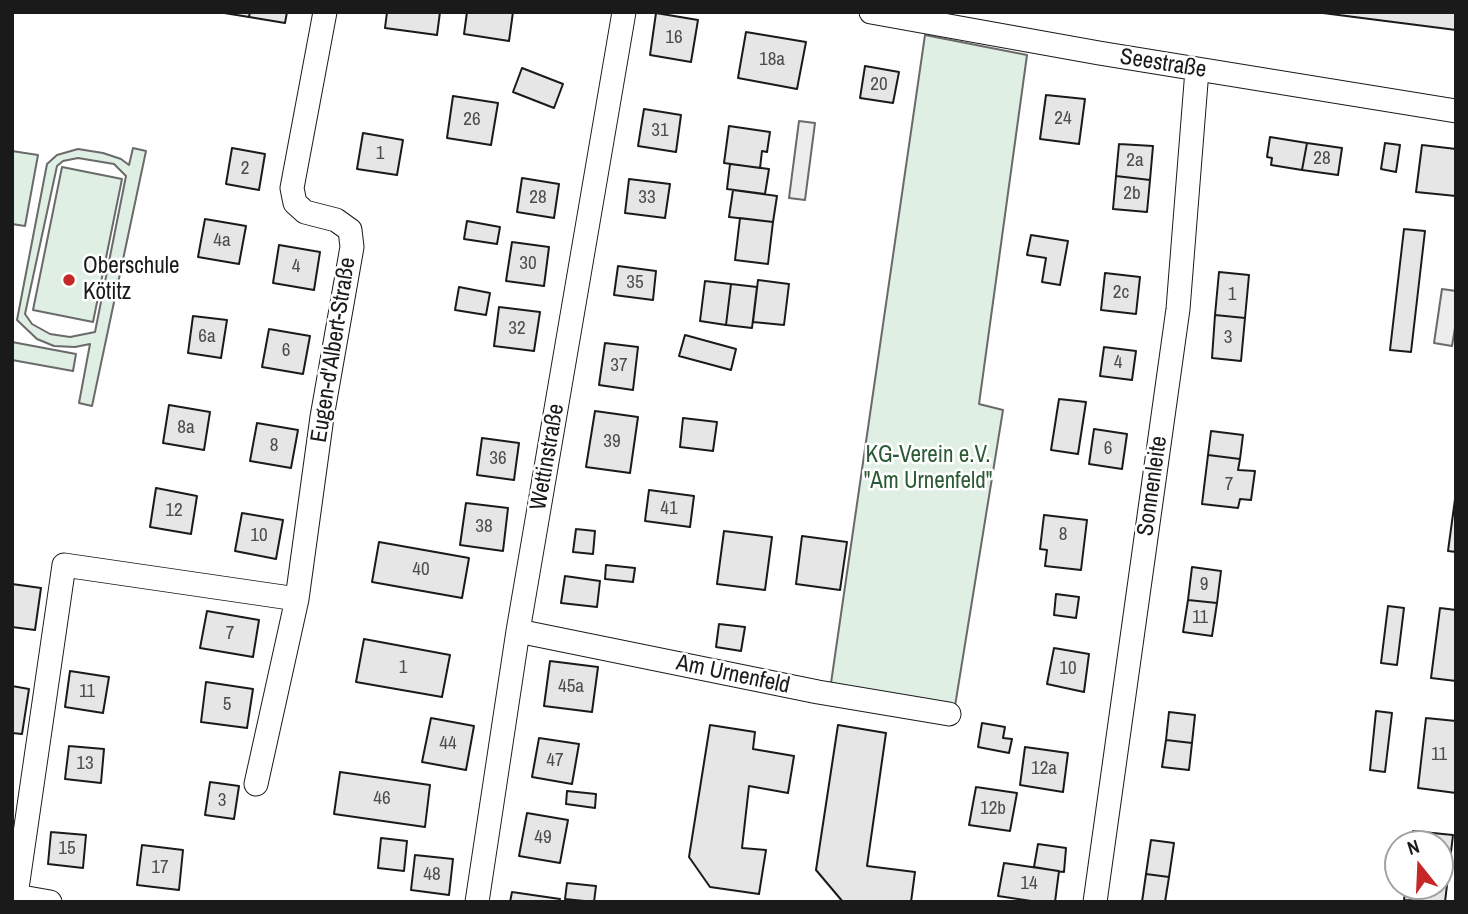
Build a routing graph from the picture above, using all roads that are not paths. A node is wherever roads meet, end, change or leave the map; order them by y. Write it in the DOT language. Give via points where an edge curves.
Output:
graph roads {
  1 [pos="325,12"];
  2 [pos="624,12"];
  3 [pos="871,12"];
  4 [pos="1196,69"];
  5 [pos="1456,111"];
  6 [pos="297,599"];
  7 [pos="518,631"];
  8 [pos="949,715"];
  9 [pos="256,784"];
  10 [pos="16,899"];
  11 [pos="50,902"];
  12 [pos="477,902"];
  13 [pos="1095,902"];
  1 -- 6 [label="street, Eugen-d'Albert-Straße" via="292,188 295,203 305,212 336,220 350,230 352,247"];
  2 -- 7 [label="street, Wettinstraße"];
  3 -- 4 [label="street, Seestraße"];
  4 -- 5 [label="street, Seestraße"];
  4 -- 13 [label="street, Sonnenleite" via="1178,309"];
  6 -- 9 [label="street, Eugen-d'Albert-Straße"];
  6 -- 10 [label="street" via="64,565"];
  7 -- 8 [label="street, Am Urnenfeld"];
  7 -- 12 [label="street, Wettinstraße"];
  10 -- 11 [label="street"];
}
